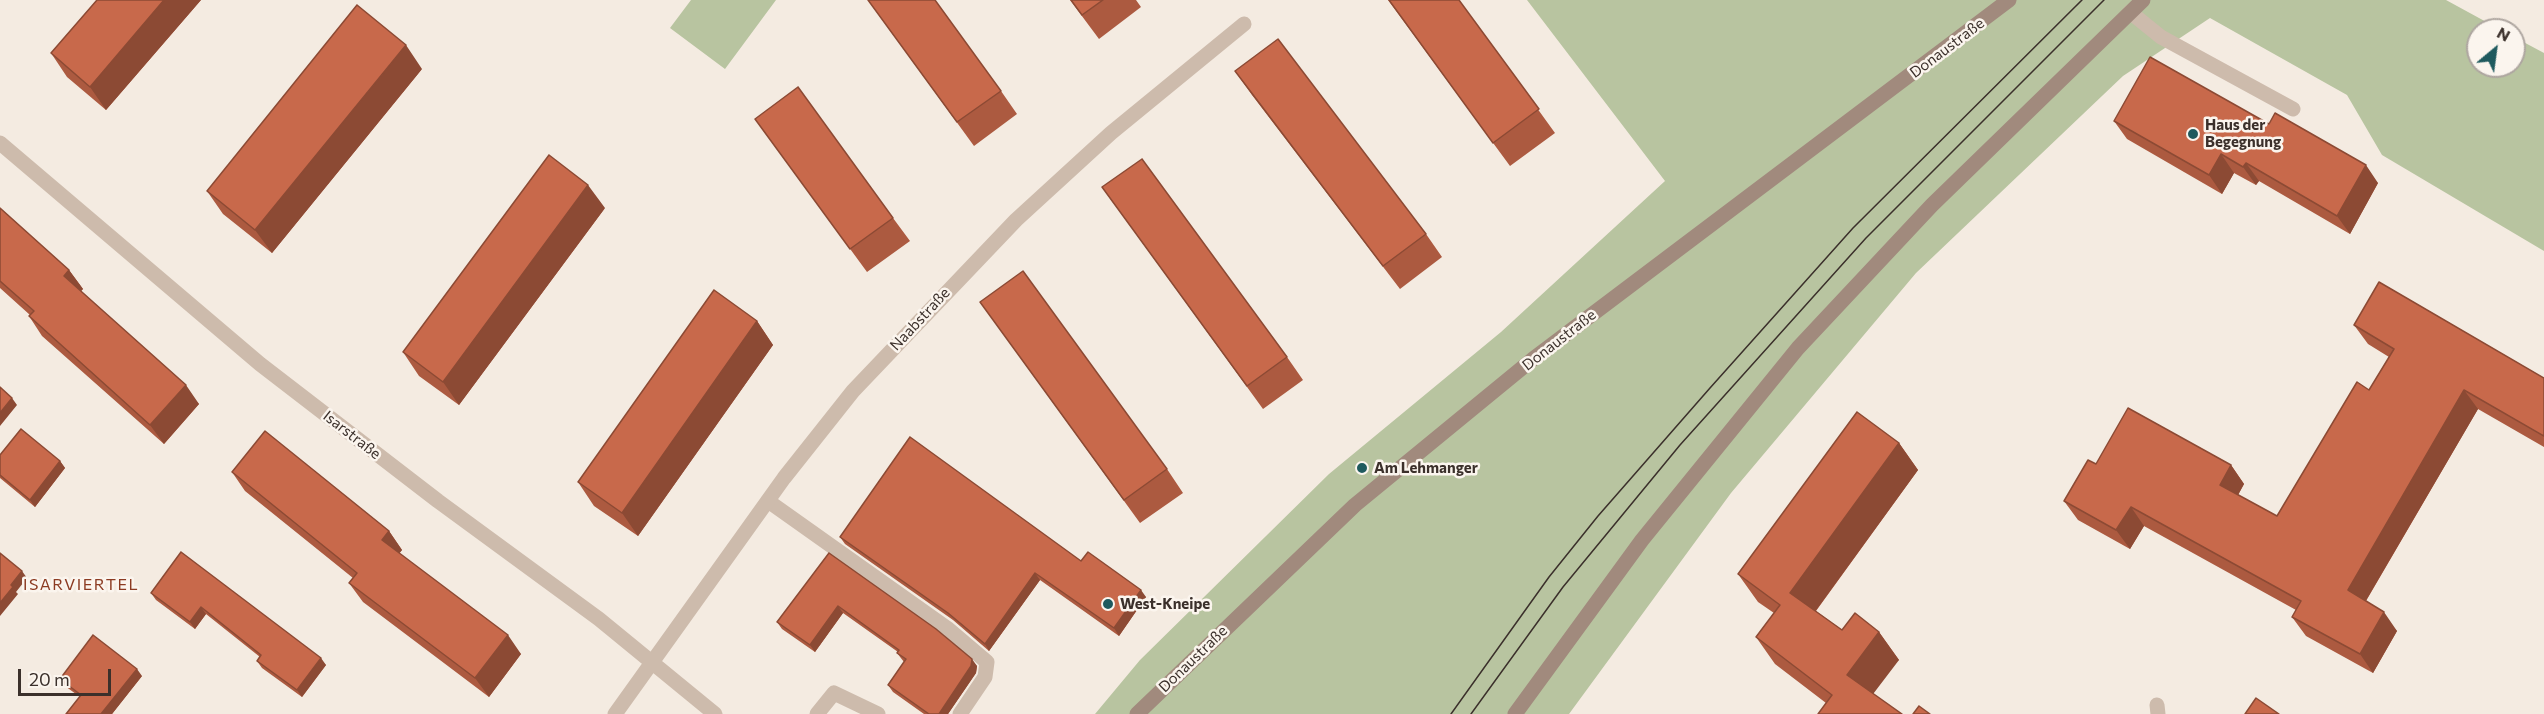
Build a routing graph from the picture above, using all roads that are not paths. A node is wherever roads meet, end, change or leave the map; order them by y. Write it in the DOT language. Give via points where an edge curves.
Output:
graph roads {
  1 [pos="2009,0"];
  2 [pos="2143,0"];
  3 [pos="2130,12"];
  4 [pos="1244,24"];
  5 [pos="2293,109"];
  6 [pos="0,143"];
  7 [pos="768,501"];
  8 [pos="651,663"];
  9 [pos="615,714"];
  10 [pos="715,714"];
  11 [pos="817,714"];
  12 [pos="878,714"];
  13 [pos="960,714"];
  14 [pos="1137,714"];
  15 [pos="1515,714"];
  1 -- 14 [label="main road, Donaustraße" via="1533,359 1355,505"];
  2 -- 3 [label="main road"];
  3 -- 5 [label="street" via="2161,37"];
  3 -- 15 [label="main road" via="1932,205 1798,348 1642,540"];
  4 -- 7 [label="street, Naabstraße" via="1111,133 966,271 853,391"];
  6 -- 8 [label="street, Isarstraße" via="260,364 599,619"];
  7 -- 8 [label="street, Naabstraße"];
  7 -- 13 [label="street" via="946,628 987,662 985,677"];
  8 -- 9 [label="street, Naabstraße"];
  8 -- 10 [label="street, Isarstraße"];
  11 -- 12 [label="street" via="834,693"];
}
